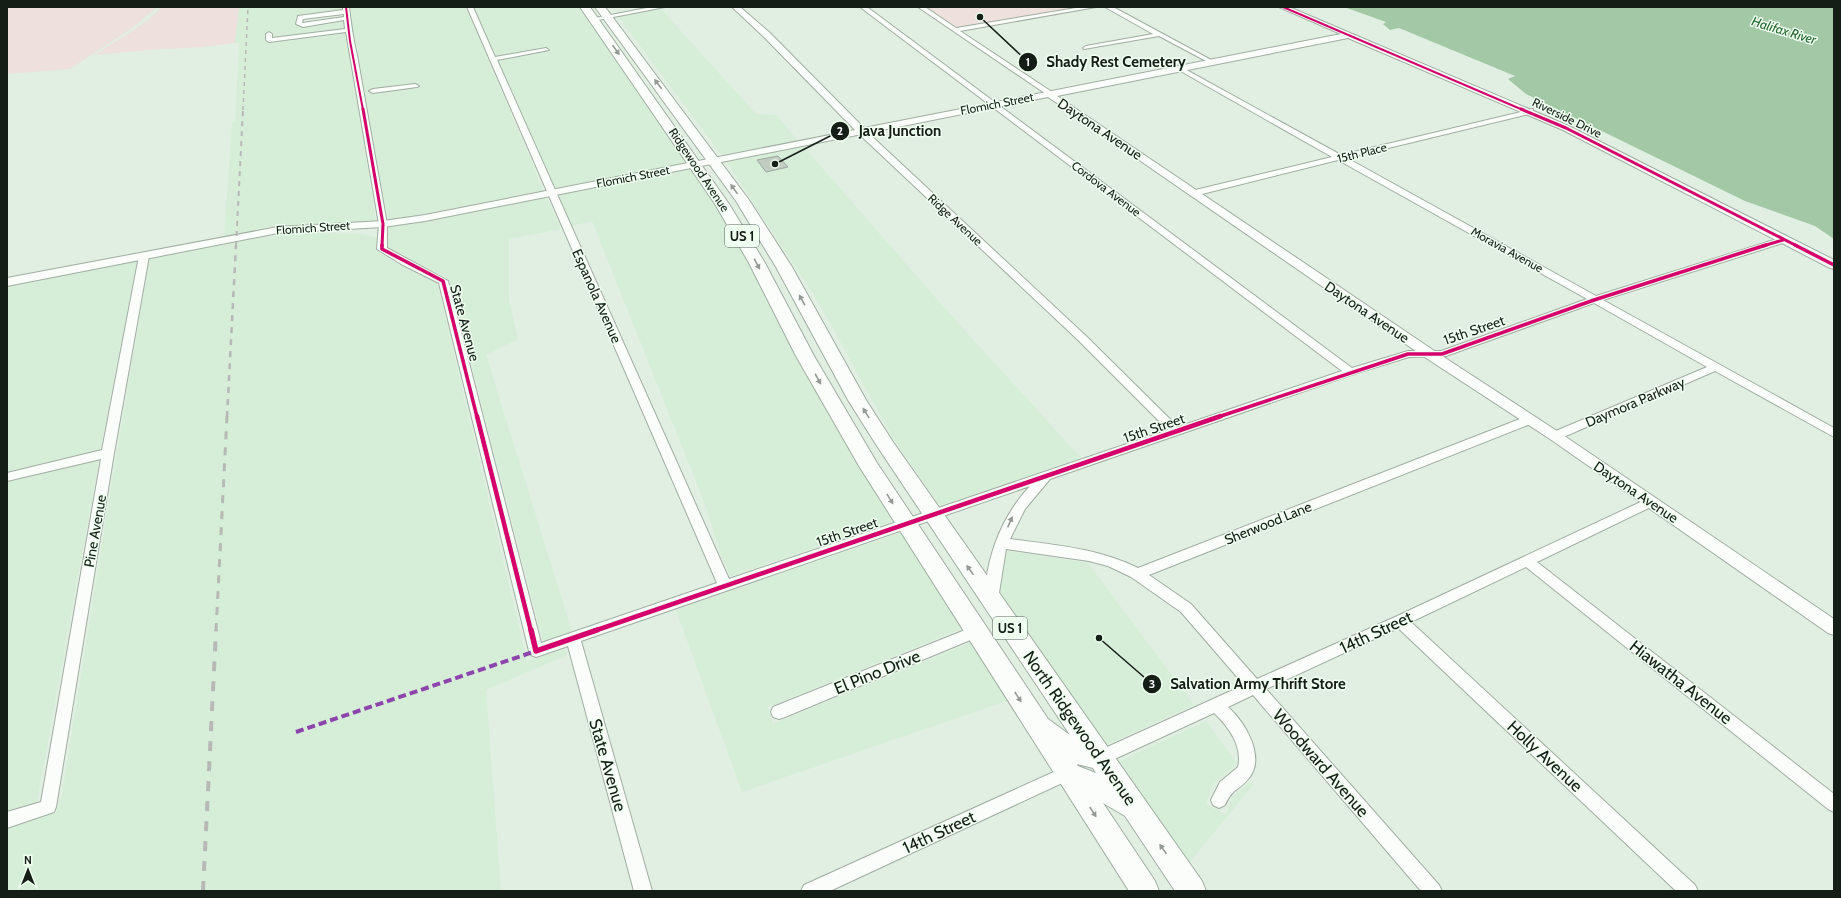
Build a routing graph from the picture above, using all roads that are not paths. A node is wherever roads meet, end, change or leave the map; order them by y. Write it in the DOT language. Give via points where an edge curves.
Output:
graph roads {
  1 [pos="470,7"];
  2 [pos="662,7"];
  3 [pos="736,7"];
  4 [pos="863,7"];
  5 [pos="921,7"];
  6 [pos="1093,7"];
  7 [pos="1108,7"];
  8 [pos="1283,7"];
  9 [pos="648,8"];
  10 [pos="346,12"];
  11 [pos="597,12"];
  12 [pos="350,30"];
  13 [pos="955,30"];
  14 [pos="269,34"];
  15 [pos="1161,34"];
  16 [pos="1350,34"];
  17 [pos="1086,48"];
  18 [pos="546,50"];
  19 [pos="493,59"];
  20 [pos="1210,61"];
  21 [pos="1179,68"];
  22 [pos="415,86"];
  23 [pos="373,91"];
  24 [pos="1049,94"];
  25 [pos="995,105"];
  26 [pos="1530,111"];
  27 [pos="862,132"];
  28 [pos="1343,158"];
  29 [pos="714,161"];
  30 [pos="696,164"];
  31 [pos="551,193"];
  32 [pos="1194,193"];
  33 [pos="383,224"];
  34 [pos="1783,240"];
  35 [pos="144,256"];
  36 [pos="1834,265"];
  37 [pos="7,282"];
  38 [pos="1594,300"];
  39 [pos="1428,353"];
  40 [pos="1715,367"];
  41 [pos="1350,372"];
  42 [pos="1529,420"];
  43 [pos="1176,432"];
  44 [pos="1834,433"];
  45 [pos="1555,436"];
  46 [pos="886,446"];
  47 [pos="108,453"];
  48 [pos="1047,476"];
  49 [pos="7,477"];
  50 [pos="1651,502"];
  51 [pos="932,515"];
  52 [pos="906,524"];
  53 [pos="1001,543"];
  54 [pos="1527,561"];
  55 [pos="1137,574"];
  56 [pos="725,586"];
  57 [pos="991,600"];
  58 [pos="1400,621"];
  59 [pos="1833,626"];
  60 [pos="975,632"];
  61 [pos="573,639"];
  62 [pos="536,651"];
  63 [pos="1255,687"];
  64 [pos="1216,705"];
  65 [pos="779,712"];
  66 [pos="1033,721"];
  67 [pos="1100,758"];
  68 [pos="1067,773"];
  69 [pos="1219,800"];
  70 [pos="1834,804"];
  71 [pos="1135,809"];
  72 [pos="7,820"];
  73 [pos="643,891"];
  74 [pos="810,891"];
  75 [pos="1145,891"];
  76 [pos="1192,891"];
  77 [pos="1433,891"];
  78 [pos="1689,891"];
  1 -- 19 [label="street, Espanola Avenue"];
  2 -- 9 [label="street"];
  3 -- 27 [label="street, Ridge Avenue"];
  4 -- 25 [label="street, Cordova Avenue"];
  5 -- 13 [label="street, Daytona Avenue"];
  6 -- 13 [label="street"];
  7 -- 15 [label="street"];
  8 -- 16 [label="street, Riverside Drive"];
  9 -- 11 [label="street"];
  10 -- 10 [label="street" via="300,17 299,24 303,25"];
  10 -- 12 [label="street, State Avenue"];
  29 -- 11 [label="main road, Ridgewood Avenue / US 1, one-way"];
  11 -- 30 [label="main road, Ridgewood Avenue / US 1, one-way"];
  12 -- 14 [label="street" via="269,40"];
  12 -- 33 [label="street, State Avenue"];
  13 -- 24 [label="street, Daytona Avenue"];
  15 -- 17 [label="street"];
  15 -- 20 [label="street"];
  16 -- 20 [label="street, Flomich Street"];
  16 -- 26 [label="street, Riverside Drive"];
  18 -- 19 [label="street"];
  19 -- 31 [label="street, Espanola Avenue"];
  20 -- 21 [label="street, Flomich Street"];
  21 -- 24 [label="street, Flomich Street"];
  21 -- 28 [label="street, Moravia Avenue"];
  22 -- 23 [label="street"];
  24 -- 25 [label="street, Flomich Street"];
  24 -- 32 [label="street, Daytona Avenue"];
  25 -- 27 [label="street, Flomich Street"];
  25 -- 41 [label="street, Cordova Avenue"];
  26 -- 28 [label="street, 15th Place"];
  26 -- 34 [label="street, Riverside Drive"];
  27 -- 29 [label="street, Flomich Street"];
  27 -- 43 [label="street, Ridge Avenue" via="1082,338"];
  28 -- 32 [label="street, 15th Place"];
  28 -- 38 [label="street, Moravia Avenue"];
  29 -- 30 [label="street, Flomich Street"];
  46 -- 29 [label="main road, Ridgewood Avenue / US 1, one-way" via="857,400 784,267"];
  30 -- 31 [label="street, Flomich Street"];
  30 -- 52 [label="main road, Ridgewood Avenue / US 1, one-way" via="741,235 805,356"];
  31 -- 33 [label="street, Flomich Street"];
  31 -- 56 [label="street, Espanola Avenue"];
  32 -- 39 [label="street, Daytona Avenue"];
  33 -- 35 [label="street, Flomich Street" via="286,229"];
  33 -- 62 [label="street, State Avenue" via="382,249 443,281 446,289"];
  34 -- 36 [label="street, Riverside Drive"];
  34 -- 38 [label="street, 15th Street"];
  35 -- 37 [label="street, Flomich Street"];
  35 -- 47 [label="street, Pine Avenue"];
  38 -- 39 [label="street, 15th Street" via="1442,354"];
  38 -- 40 [label="street, Moravia Avenue"];
  39 -- 41 [label="street, 15th Street" via="1408,354"];
  39 -- 42 [label="street, Daytona Avenue"];
  40 -- 44 [label="street, Moravia Avenue"];
  40 -- 45 [label="street, Daymora Parkway"];
  41 -- 43 [label="street, 15th Street"];
  42 -- 45 [label="street, Daytona Avenue"];
  42 -- 55 [label="street, Sherwood Lane"];
  43 -- 48 [label="street, 15th Street"];
  45 -- 50 [label="street, Daytona Avenue"];
  46 -- 51 [label="main road, North Ridgewood Avenue / US 1"];
  47 -- 49 [label="street"];
  47 -- 72 [label="street, Pine Avenue" via="48,807"];
  48 -- 51 [label="street, 15th Street"];
  53 -- 48 [label="street, one-way" via="1011,518"];
  50 -- 54 [label="street, 14th Street"];
  50 -- 59 [label="street, Daytona Avenue"];
  51 -- 52 [label="street, 15th Street"];
  57 -- 51 [label="main road, North Ridgewood Avenue / US 1, one-way"];
  52 -- 56 [label="street, 15th Street"];
  52 -- 60 [label="main road, US 1"];
  53 -- 55 [label="street" via="1102,559"];
  53 -- 57 [label="street" via="994,570"];
  54 -- 58 [label="street, 14th Street"];
  54 -- 70 [label="street, Hiawatha Avenue"];
  55 -- 63 [label="street, Woodward Avenue" via="1186,608"];
  56 -- 61 [label="street, 15th Street"];
  57 -- 67 [label="main road, North Ridgewood Avenue / US 1"];
  58 -- 63 [label="street, 14th Street"];
  58 -- 78 [label="street, Holly Avenue"];
  60 -- 65 [label="street, El Pino Drive"];
  60 -- 66 [label="main road, US 1, one-way"];
  61 -- 62 [label="street, 15th Street"];
  61 -- 73 [label="street, State Avenue"];
  63 -- 64 [label="street, 14th Street"];
  63 -- 77 [label="street, Woodward Avenue"];
  64 -- 67 [label="street, 14th Street"];
  64 -- 69 [label="street" via="1235,724 1248,762 1244,773 1222,790"];
  66 -- 67 [label="main road" via="1074,753"];
  66 -- 68 [label="main road, US 1"];
  67 -- 71 [label="main road, North Ridgewood Avenue / US 1"];
  68 -- 71 [label="main road" via="1099,786"];
  68 -- 74 [label="street, 14th Street"];
  68 -- 75 [label="main road, US 1, one-way"];
  76 -- 71 [label="main road, North Ridgewood Avenue / US 1, one-way"];
}
